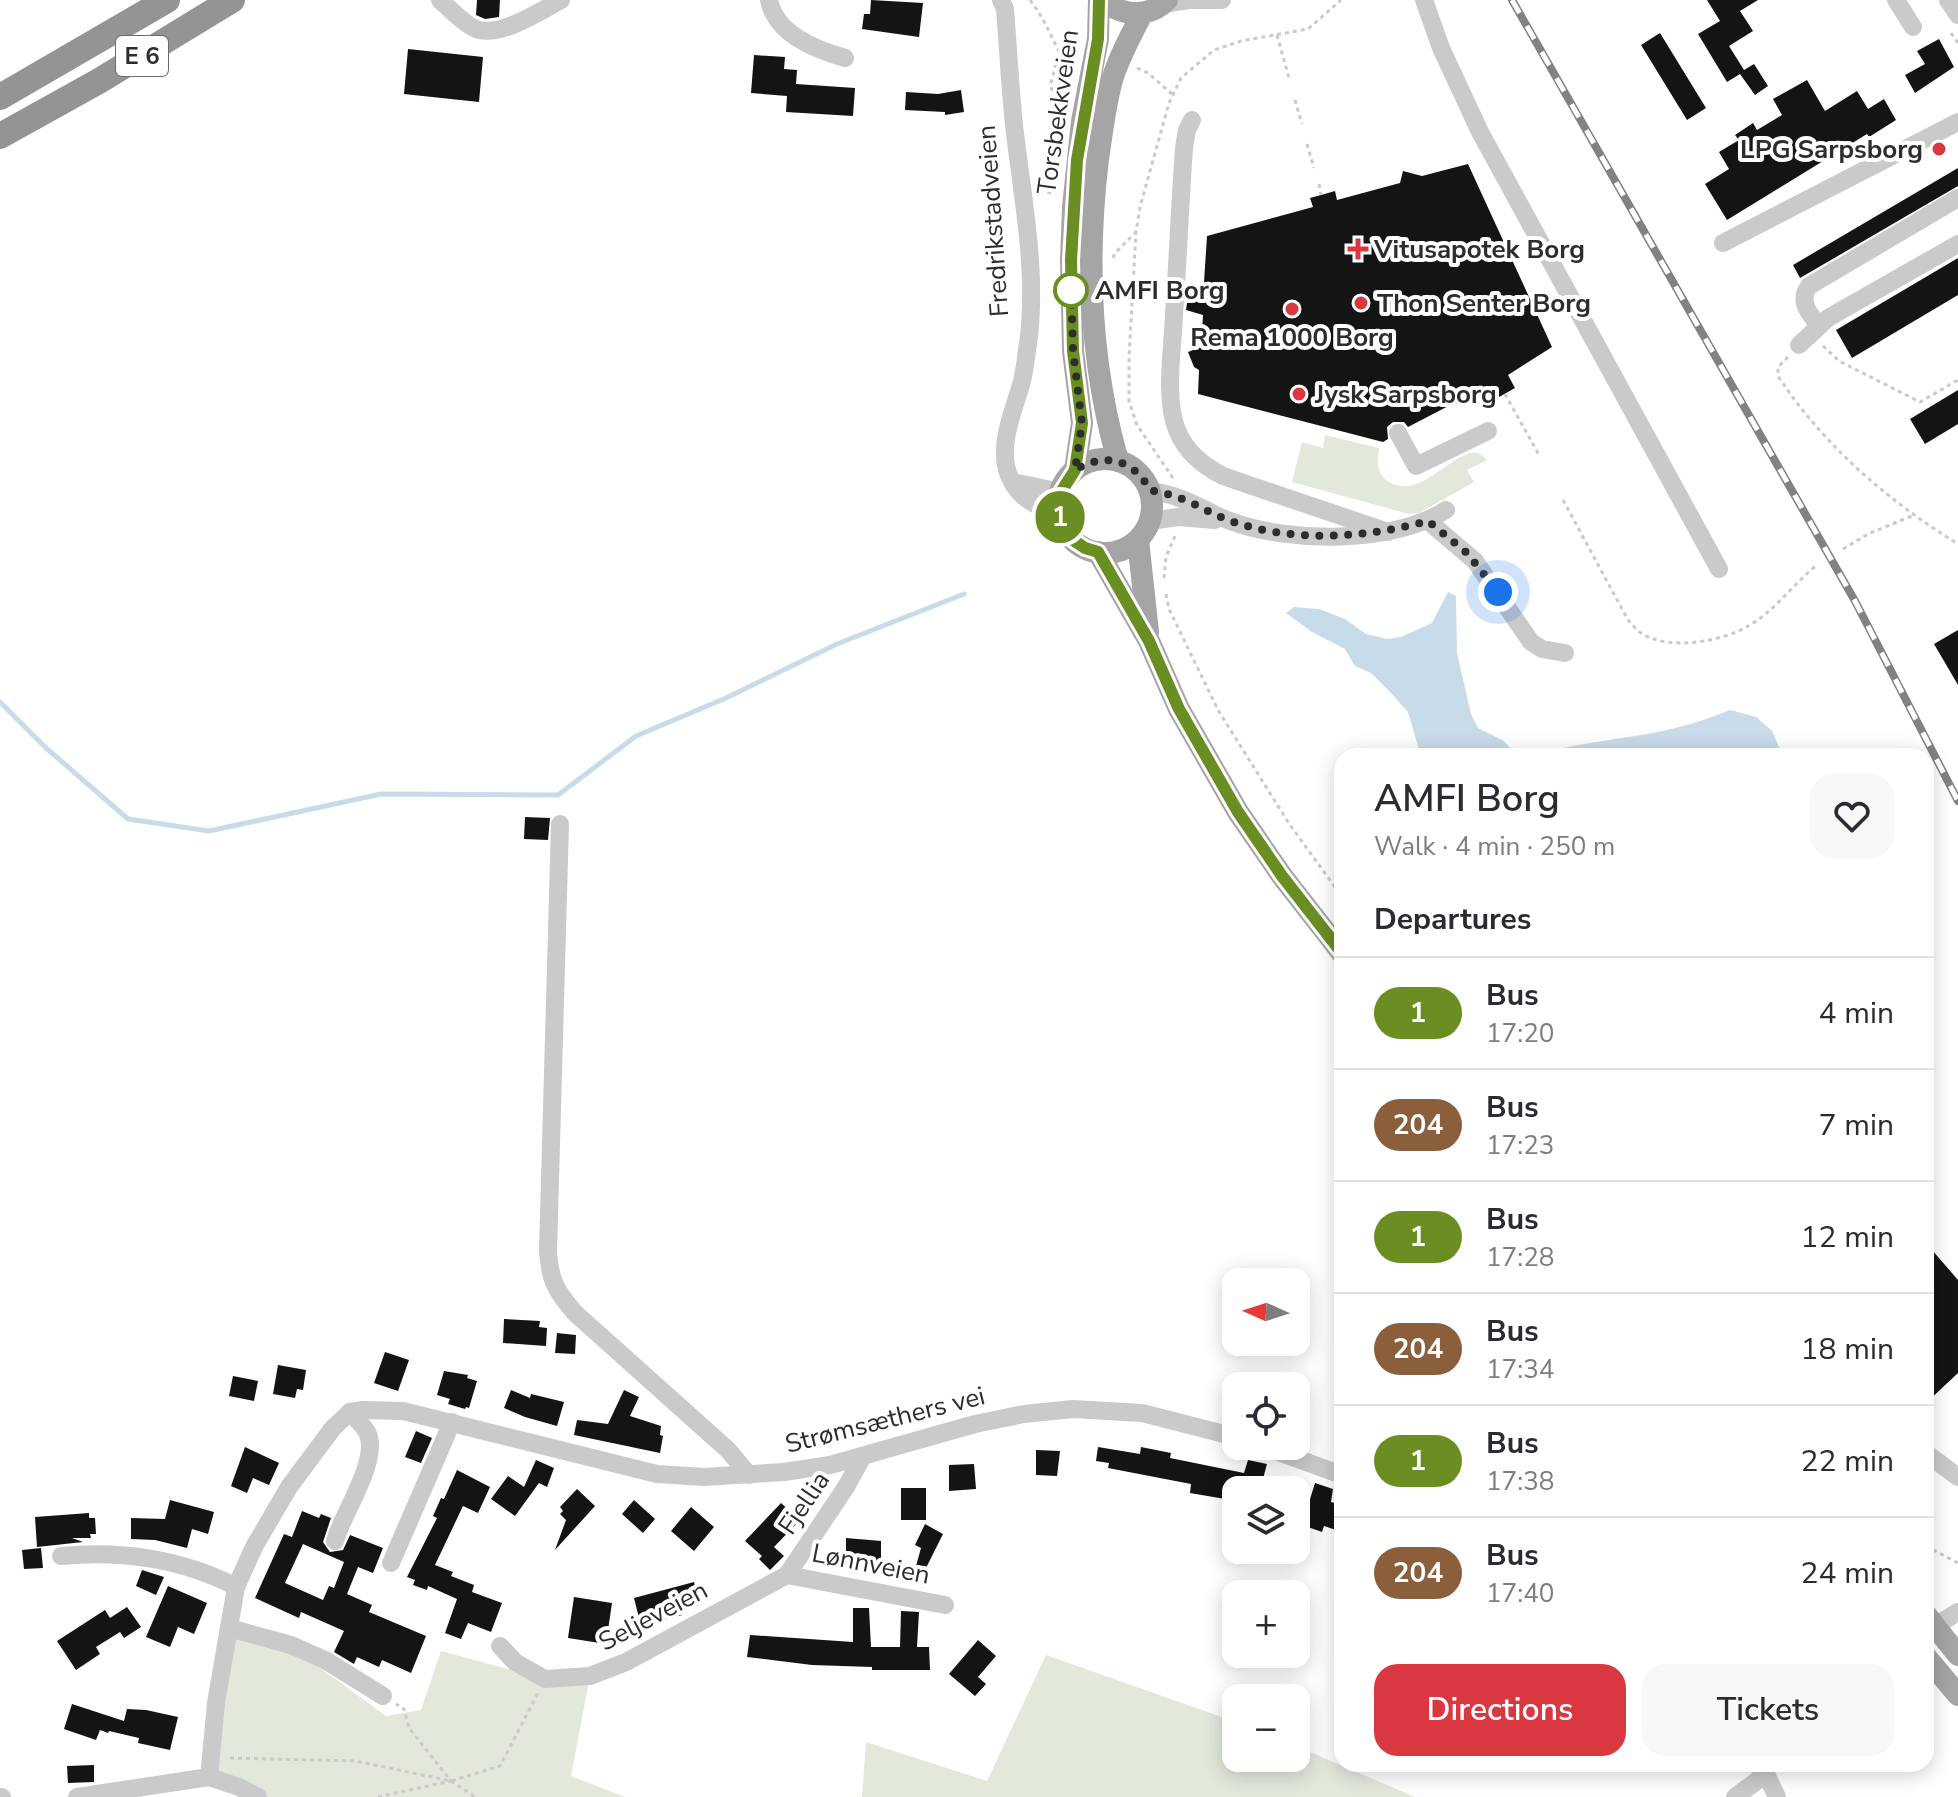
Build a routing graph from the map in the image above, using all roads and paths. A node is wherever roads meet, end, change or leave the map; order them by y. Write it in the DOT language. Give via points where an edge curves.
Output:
graph roads {
  1 [pos="150,0"];
  2 [pos="167,0"];
  3 [pos="232,0"];
  4 [pos="440,0"];
  5 [pos="561,0"];
  6 [pos="769,0"];
  7 [pos="1001,0"];
  8 [pos="1030,0"];
  9 [pos="1101,0"];
  10 [pos="1222,0"];
  11 [pos="1341,0"];
  12 [pos="1424,0"];
  13 [pos="1896,0"];
  14 [pos="1948,0"];
  15 [pos="1165,2"];
  16 [pos="1142,14"];
  17 [pos="1958,15"];
  18 [pos="122,27"];
  19 [pos="1913,27"];
  20 [pos="1277,35"];
  21 [pos="1059,51"];
  22 [pos="1081,55"];
  23 [pos="845,58"];
  24 [pos="1135,67"];
  25 [pos="1289,78"];
  26 [pos="1172,94"];
  27 [pos="0,97"];
  28 [pos="1295,100"];
  29 [pos="1192,120"];
  30 [pos="1958,122"];
  31 [pos="1302,124"];
  32 [pos="0,136"];
  33 [pos="1307,144"];
  34 [pos="1059,149"];
  35 [pos="1314,168"];
  36 [pos="1319,184"];
  37 [pos="1321,195"];
  38 [pos="1958,198"];
  39 [pos="1136,232"];
  40 [pos="1723,243"];
  41 [pos="1958,244"];
  42 [pos="1111,264"];
  43 [pos="1809,335"];
  44 [pos="1958,380"];
  45 [pos="1505,394"];
  46 [pos="1488,431"];
  47 [pos="1398,433"];
  48 [pos="1539,455"];
  49 [pos="1118,461"];
  50 [pos="1075,470"];
  51 [pos="1013,482"];
  52 [pos="1150,490"];
  53 [pos="1061,492"];
  54 [pos="1290,500"];
  55 [pos="1563,500"];
  56 [pos="1179,507"];
  57 [pos="1446,510"];
  58 [pos="1060,516"];
  59 [pos="1912,516"];
  60 [pos="1428,521"];
  61 [pos="1144,531"];
  62 [pos="1388,532"];
  63 [pos="1283,533"];
  64 [pos="1958,544"];
  65 [pos="1843,549"];
  66 [pos="1098,552"];
  67 [pos="1817,565"];
  68 [pos="1719,569"];
  69 [pos="1149,641"];
  70 [pos="1565,653"];
  71 [pos="560,824"];
  72 [pos="1334,886"];
  73 [pos="1334,943"];
  74 [pos="350,1412"];
  75 [pos="452,1422"];
  76 [pos="1222,1433"];
  77 [pos="862,1458"];
  78 [pos="1934,1459"];
  79 [pos="1301,1460"];
  80 [pos="1334,1472"];
  81 [pos="749,1475"];
  82 [pos="1958,1477"];
  83 [pos="335,1541"];
  84 [pos="1934,1550"];
  85 [pos="61,1556"];
  86 [pos="391,1563"];
  87 [pos="1958,1563"];
  88 [pos="787,1575"];
  89 [pos="236,1587"];
  90 [pos="945,1605"];
  91 [pos="1958,1612"];
  92 [pos="1934,1622"];
  93 [pos="229,1628"];
  94 [pos="1934,1629"];
  95 [pos="500,1646"];
  96 [pos="1958,1655"];
  97 [pos="1934,1666"];
  98 [pos="545,1679"];
  99 [pos="1958,1695"];
  100 [pos="383,1696"];
  101 [pos="210,1756"];
  102 [pos="1758,1772"];
  103 [pos="1763,1772"];
  104 [pos="209,1777"];
  105 [pos="451,1781"];
  106 [pos="77,1797"];
  107 [pos="258,1797"];
  108 [pos="378,1797"];
  109 [pos="475,1797"];
  110 [pos="1735,1797"];
  111 [pos="1777,1797"];
  1 -- 18 [label="highway, E 6"];
  2 -- 18 [label="highway, E 6"];
  3 -- 32 [label="highway, E 6"];
  4 -- 5 [label="street" via="475,29 494,31"];
  6 -- 23 [label="street" via="780,26"];
  7 -- 51 [label="street, Fredrikstadveien" via="1030,271 1024,377 1006,440 1007,471"];
  8 -- 21 [label="path" via="1046,20"];
  9 -- 16 [label="main road" via="1117,10"];
  9 -- 50 [label="main road, Torsbekkveien" via="1073,220 1073,351 1082,423"];
  10 -- 15 [label="street"];
  11 -- 20 [label="path" via="1308,29"];
  12 -- 68 [label="street" via="1480,132"];
  13 -- 19 [label="street"];
  14 -- 17 [label="street"];
  15 -- 16 [label="main road"];
  16 -- 49 [label="main road, Torsbekkveien" via="1112,81 1095,182 1094,346"];
  18 -- 27 [label="highway, E 6"];
  20 -- 25 [label="path"];
  20 -- 26 [label="path" via="1214,50 1200,58"];
  21 -- 22 [label="path"];
  21 -- 34 [label="path" via="1051,83"];
  24 -- 26 [label="path"];
  26 -- 39 [label="path"];
  28 -- 31 [label="path"];
  29 -- 54 [label="street" via="1184,148 1173,334 1175,427 1203,466"];
  30 -- 40 [label="street"];
  33 -- 35 [label="path"];
  36 -- 37 [label="path"];
  38 -- 43 [label="street" via="1809,286 1804,301"];
  39 -- 42 [label="path"];
  39 -- 56 [label="path" via="1129,401 1137,425 1171,473"];
  41 -- 43 [label="street" via="1828,318"];
  43 -- 44 [label="path" via="1839,361 1920,402"];
  43 -- 59 [label="path" via="1778,367 1778,376 1825,438"];
  45 -- 48 [label="path"];
  46 -- 47 [label="street" via="1416,466"];
  49 -- 50 [label="main road" via="1088,462"];
  49 -- 52 [label="main road" via="1132,467"];
  50 -- 53 [label="main road"];
  51 -- 53 [label="street"];
  51 -- 58 [label="street" via="1030,504"];
  52 -- 56 [label="street"];
  52 -- 61 [label="main road" via="1152,506"];
  53 -- 58 [label="main road"];
  54 -- 62 [label="street"];
  54 -- 63 [label="street"];
  55 -- 67 [label="path" via="1628,620 1639,632 1675,643 1747,628"];
  56 -- 61 [label="street"];
  56 -- 63 [label="street"];
  56 -- 72 [label="path" via="1163,581 1169,609 1218,710"];
  57 -- 60 [label="street"];
  58 -- 66 [label="main road" via="1073,540"];
  59 -- 64 [label="path"];
  59 -- 65 [label="path"];
  60 -- 62 [label="street"];
  60 -- 70 [label="street" via="1475,561 1531,642"];
  61 -- 66 [label="main road" via="1126,548"];
  61 -- 69 [label="main road"];
  62 -- 63 [label="street"];
  66 -- 69 [label="main road"];
  69 -- 73 [label="main road" via="1179,709 1238,812"];
  71 -- 81 [label="street" via="551,1278 575,1313"];
  74 -- 75 [label="street, Strømsæthers vei" via="403,1411"];
  74 -- 83 [label="street" via="367,1433 369,1456"];
  74 -- 89 [label="street" via="289,1487"];
  75 -- 81 [label="street, Strømsæthers vei" via="657,1474"];
  75 -- 86 [label="street"];
  76 -- 77 [label="street, Strømsæthers vei" via="1142,1413 1073,1409 975,1424"];
  77 -- 81 [label="street, Strømsæthers vei"];
  77 -- 88 [label="street, Fjellia"];
  78 -- 82 [label="street"];
  79 -- 80 [label="street"];
  84 -- 87 [label="path"];
  85 -- 89 [label="street" via="165,1560"];
  88 -- 90 [label="street, Lønnveien"];
  88 -- 98 [label="street, Seljeveien" via="626,1662 590,1676"];
  89 -- 93 [label="street"];
  91 -- 92 [label="street"];
  93 -- 100 [label="street" via="325,1660"];
  93 -- 101 [label="street"];
  94 -- 96 [label="main road"];
  95 -- 98 [label="street" via="515,1662"];
  97 -- 99 [label="main road"];
  98 -- 105 [label="path" via="500,1766"];
  100 -- 105 [label="path" via="404,1709 409,1728"];
  101 -- 104 [label="street"];
  101 -- 105 [label="path" via="356,1761"];
  102 -- 110 [label="street"];
  103 -- 111 [label="street"];
  104 -- 106 [label="street"];
  104 -- 107 [label="street"];
  105 -- 108 [label="path"];
  105 -- 109 [label="path"];
}
